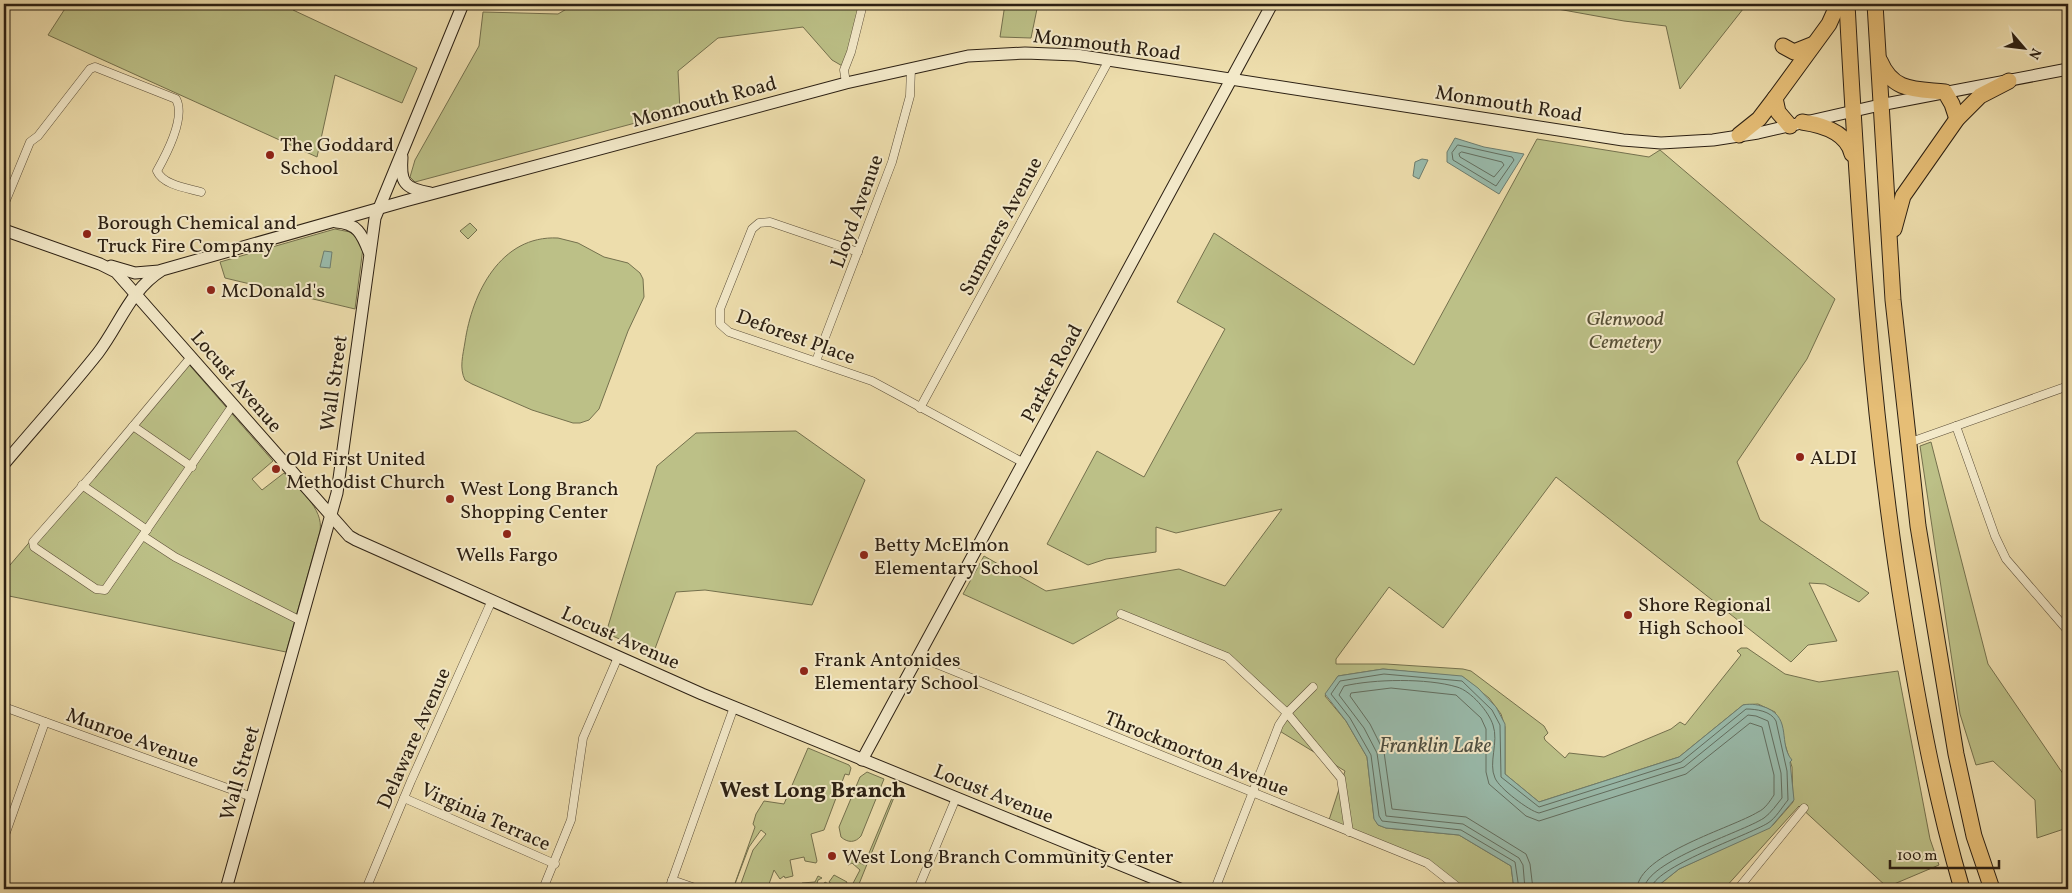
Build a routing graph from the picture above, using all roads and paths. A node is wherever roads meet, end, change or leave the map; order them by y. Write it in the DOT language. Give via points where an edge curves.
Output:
graph roads {
  1 [pos="463,4"];
  2 [pos="863,4"];
  3 [pos="1272,4"];
  4 [pos="1838,4"];
  5 [pos="1846,4"];
  6 [pos="1875,4"];
  7 [pos="1816,43"];
  8 [pos="1783,46"];
  9 [pos="1878,57"];
  10 [pos="1108,60"];
  11 [pos="911,68"];
  12 [pos="2068,69"];
  13 [pos="1231,79"];
  14 [pos="2009,81"];
  15 [pos="846,83"];
  16 [pos="1945,92"];
  17 [pos="1775,98"];
  18 [pos="1880,104"];
  19 [pos="1852,110"];
  20 [pos="1957,119"];
  21 [pos="1796,124"];
  22 [pos="1739,135"];
  23 [pos="402,151"];
  24 [pos="1855,165"];
  25 [pos="201,192"];
  26 [pos="434,194"];
  27 [pos="4,205"];
  28 [pos="377,209"];
  29 [pos="332,222"];
  30 [pos="4,230"];
  31 [pos="1890,248"];
  32 [pos="858,252"];
  33 [pos="370,253"];
  34 [pos="100,264"];
  35 [pos="162,270"];
  36 [pos="135,293"];
  37 [pos="191,357"];
  38 [pos="816,361"];
  39 [pos="2068,386"];
  40 [pos="233,405"];
  41 [pos="920,408"];
  42 [pos="132,426"];
  43 [pos="1956,426"];
  44 [pos="1908,443"];
  45 [pos="1024,463"];
  46 [pos="4,464"];
  47 [pos="192,467"];
  48 [pos="82,485"];
  49 [pos="331,516"];
  50 [pos="145,533"];
  51 [pos="492,600"];
  52 [pos="1121,614"];
  53 [pos="301,621"];
  54 [pos="2068,631"];
  55 [pos="917,656"];
  56 [pos="618,657"];
  57 [pos="1313,687"];
  58 [pos="4,707"];
  59 [pos="734,707"];
  60 [pos="1286,713"];
  61 [pos="45,722"];
  62 [pos="862,760"];
  63 [pos="1253,793"];
  64 [pos="252,797"];
  65 [pos="404,798"];
  66 [pos="956,798"];
  67 [pos="1804,808"];
  68 [pos="1349,832"];
  69 [pos="4,838"];
  70 [pos="555,864"];
  71 [pos="672,880"];
  72 [pos="226,889"];
  73 [pos="366,889"];
  74 [pos="543,889"];
  75 [pos="669,889"];
  76 [pos="698,889"];
  77 [pos="918,889"];
  78 [pos="1180,889"];
  79 [pos="1214,889"];
  80 [pos="1460,889"];
  81 [pos="1738,889"];
  82 [pos="1962,889"];
  83 [pos="1992,889"];
  1 -- 23 [label="street, Wall Street"];
  2 -- 15 [label="street" via="844,70"];
  3 -- 13 [label="street, Parker Road"];
  4 -- 7 [label="highway"];
  5 -- 19 [label="highway"];
  6 -- 9 [label="highway"];
  7 -- 8 [label="highway" via="1794,52"];
  7 -- 17 [label="highway"];
  9 -- 16 [label="highway" via="1888,76 1899,85"];
  9 -- 18 [label="highway"];
  10 -- 11 [label="street, Monmouth Road" via="1055,53 994,53"];
  10 -- 13 [label="street, Monmouth Road"];
  10 -- 41 [label="street, Summers Avenue"];
  11 -- 15 [label="street, Monmouth Road"];
  11 -- 32 [label="street, Lloyd Avenue" via="910,96 898,142"];
  12 -- 14 [label="street, Monmouth Road"];
  13 -- 22 [label="street, Monmouth Road" via="1623,140 1689,143"];
  13 -- 45 [label="street, Parker Road"];
  14 -- 16 [label="street, Monmouth Road"];
  14 -- 20 [label="highway" via="1980,96"];
  15 -- 26 [label="street, Monmouth Road"];
  16 -- 18 [label="street, Monmouth Road"];
  16 -- 20 [label="highway"];
  17 -- 21 [label="highway" via="1778,112"];
  17 -- 22 [label="highway"];
  18 -- 19 [label="street, Monmouth Road"];
  18 -- 31 [label="highway"];
  19 -- 21 [label="street, Monmouth Road"];
  19 -- 24 [label="highway"];
  20 -- 31 [label="highway" via="1904,196"];
  21 -- 22 [label="street, Monmouth Road"];
  21 -- 24 [label="highway" via="1840,135 1848,143"];
  23 -- 26 [label="street" via="405,183 414,190"];
  23 -- 28 [label="street, Wall Street"];
  24 -- 82 [label="highway" via="1868,342 1897,573 1924,735"];
  25 -- 27 [label="street" via="165,180 157,171 172,138 179,110 176,99 95,67 90,68 30,142"];
  26 -- 28 [label="street, Monmouth Road"];
  28 -- 29 [label="street, Monmouth Road"];
  28 -- 33 [label="street, Wall Street"];
  29 -- 33 [label="street" via="348,223 357,228"];
  29 -- 35 [label="street, Monmouth Road"];
  30 -- 34 [label="street"];
  31 -- 44 [label="highway"];
  32 -- 38 [label="street, Lloyd Avenue"];
  32 -- 38 [label="street, Deforest Place" via="770,222 759,223 752,229 720,309 720,324 729,332"];
  33 -- 49 [label="street, Wall Street" via="337,493"];
  34 -- 35 [label="street" via="135,273"];
  34 -- 36 [label="street" via="116,272"];
  35 -- 36 [label="street, Monmouth Road"];
  36 -- 37 [label="street, Locust Avenue"];
  36 -- 46 [label="street, Monmouth Road" via="99,352"];
  37 -- 40 [label="street, Locust Avenue"];
  37 -- 42 [label="street"];
  38 -- 41 [label="street, Deforest Place" via="872,381"];
  39 -- 43 [label="street"];
  40 -- 47 [label="street"];
  40 -- 49 [label="street, Locust Avenue"];
  41 -- 45 [label="street, Deforest Place"];
  42 -- 47 [label="street"];
  42 -- 48 [label="street"];
  43 -- 44 [label="street"];
  43 -- 54 [label="street" via="2006,560"];
  44 -- 83 [label="highway" via="1924,564 1955,745 1974,836"];
  45 -- 55 [label="street, Parker Road"];
  47 -- 50 [label="street"];
  48 -- 50 [label="street"];
  48 -- 50 [label="street" via="33,542 34,547 96,589 105,590"];
  49 -- 51 [label="street, Locust Avenue" via="356,540"];
  49 -- 53 [label="street, Wall Street"];
  50 -- 53 [label="street" via="175,557"];
  51 -- 56 [label="street, Locust Avenue"];
  51 -- 65 [label="street, Delaware Avenue"];
  52 -- 60 [label="street" via="1227,657"];
  53 -- 64 [label="street, Wall Street"];
  55 -- 62 [label="street, Parker Road"];
  55 -- 63 [label="street, Throckmorton Avenue"];
  56 -- 59 [label="street, Locust Avenue"];
  56 -- 70 [label="street" via="583,738 571,820"];
  57 -- 60 [label="street"];
  58 -- 61 [label="street, Munroe Avenue"];
  59 -- 62 [label="street, Locust Avenue"];
  59 -- 71 [label="street"];
  60 -- 63 [label="street"];
  60 -- 68 [label="street" via="1341,778"];
  61 -- 64 [label="street, Munroe Avenue"];
  61 -- 69 [label="street"];
  62 -- 66 [label="street, Locust Avenue"];
  63 -- 68 [label="street, Throckmorton Avenue"];
  63 -- 79 [label="street"];
  64 -- 72 [label="street, Wall Street"];
  65 -- 70 [label="street, Virginia Terrace"];
  65 -- 73 [label="street, Delaware Avenue"];
  66 -- 77 [label="street"];
  66 -- 78 [label="street, Locust Avenue"];
  67 -- 81 [label="street"];
  68 -- 80 [label="street, Throckmorton Avenue" via="1427,863"];
  70 -- 74 [label="street"];
  71 -- 75 [label="street"];
  71 -- 76 [label="street"];
}
